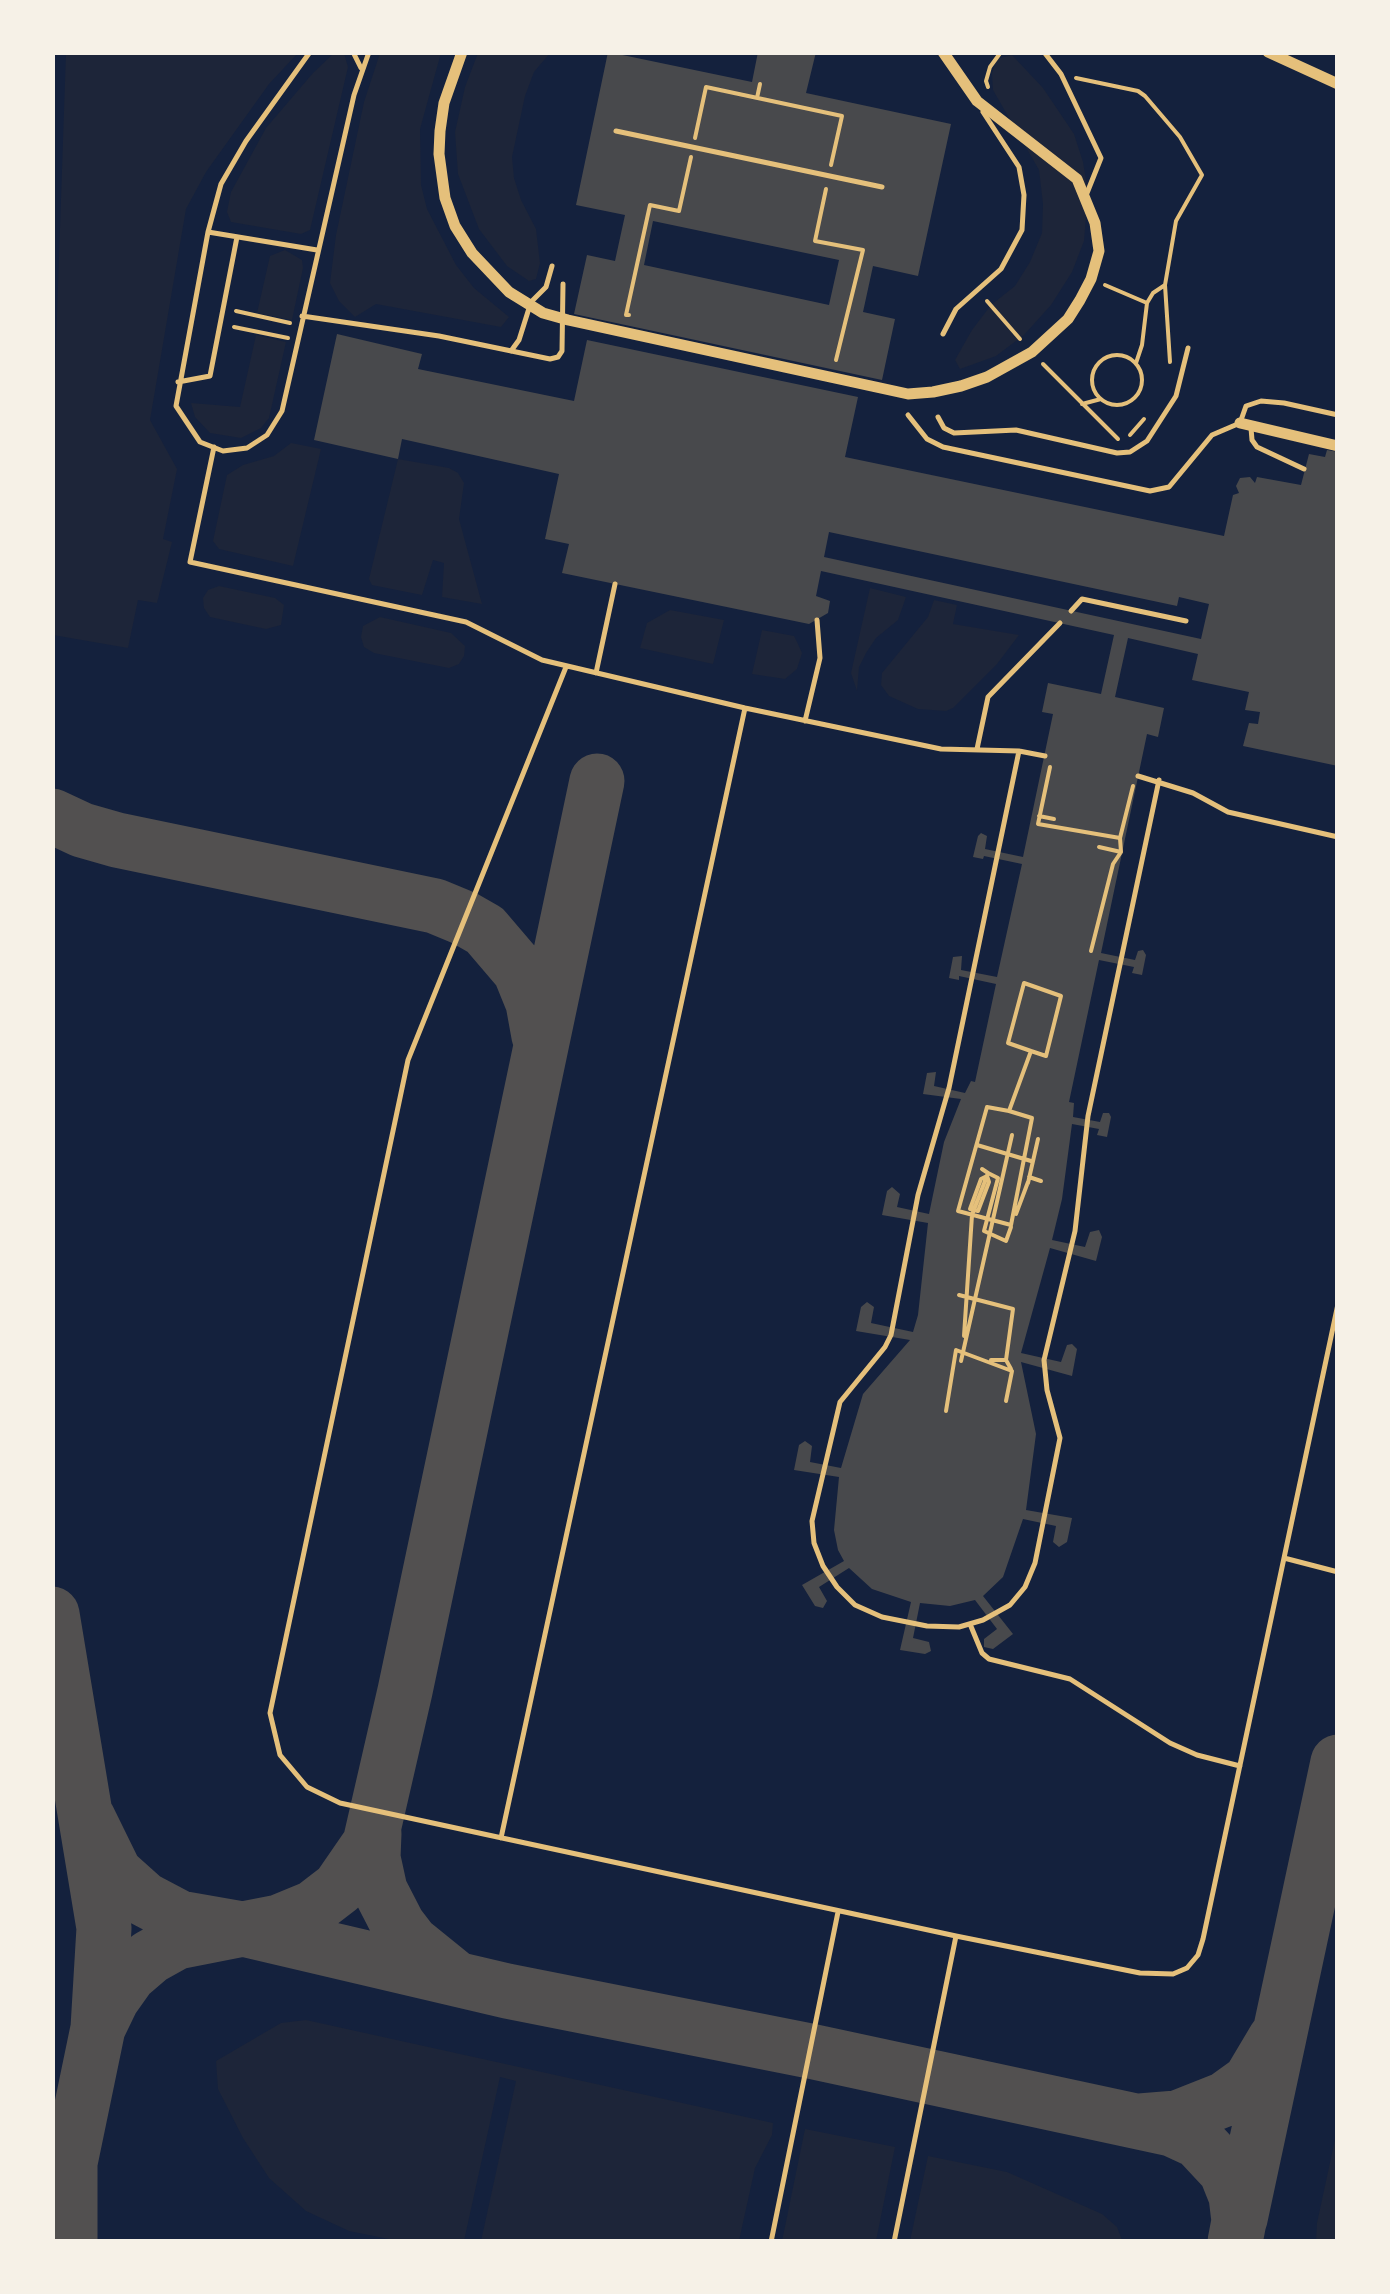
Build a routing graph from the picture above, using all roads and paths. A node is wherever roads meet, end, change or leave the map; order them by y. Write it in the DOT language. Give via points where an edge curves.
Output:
graph roads {
  1 [pos="310,52"];
  2 [pos="354,52"];
  3 [pos="369,52"];
  4 [pos="462,52"];
  5 [pos="944,52"];
  6 [pos="1001,52"];
  7 [pos="1044,52"];
  8 [pos="1268,52"];
  9 [pos="361,68"];
  10 [pos="1061,74"];
  11 [pos="760,84"];
  12 [pos="1338,84"];
  13 [pos="757,98"];
  14 [pos="977,100"];
  15 [pos="990,110"];
  16 [pos="616,131"];
  17 [pos="693,147"];
  18 [pos="829,176"];
  19 [pos="882,186"];
  20 [pos="1086,196"];
  21 [pos="208,232"];
  22 [pos="237,236"];
  23 [pos="317,250"];
  24 [pos="552,266"];
  25 [pos="1091,279"];
  26 [pos="563,284"];
  27 [pos="1165,284"];
  28 [pos="978,291"];
  29 [pos="1147,303"];
  30 [pos="222,308"];
  31 [pos="302,316"];
  32 [pos="636,317"];
  33 [pos="219,324"];
  34 [pos="300,325"];
  35 [pos="943,334"];
  36 [pos="296,339"];
  37 [pos="1188,348"];
  38 [pos="511,351"];
  39 [pos="1032,352"];
  40 [pos="1136,363"];
  41 [pos="1170,368"];
  42 [pos="809,374"];
  43 [pos="178,382"];
  44 [pos="1101,399"];
  45 [pos="1082,404"];
  46 [pos="908,415"];
  47 [pos="1338,415"];
  48 [pos="1147,416"];
  49 [pos="938,417"];
  50 [pos="1246,424"];
  51 [pos="1338,446"];
  52 [pos="214,448"];
  53 [pos="1304,469"];
  54 [pos="615,584"];
  55 [pos="1071,611"];
  56 [pos="817,620"];
  57 [pos="1186,620"];
  58 [pos="1060,623"];
  59 [pos="566,667"];
  60 [pos="596,674"];
  61 [pos="745,708"];
  62 [pos="806,721"];
  63 [pos="977,750"];
  64 [pos="1019,751"];
  65 [pos="1053,753"];
  66 [pos="1045,756"];
  67 [pos="1138,776"];
  68 [pos="1158,780"];
  69 [pos="1132,789"];
  70 [pos="1038,815"];
  71 [pos="1054,819"];
  72 [pos="1338,837"];
  73 [pos="1120,838"];
  74 [pos="1098,847"];
  75 [pos="1121,852"];
  76 [pos="1091,950"];
  77 [pos="1031,1052"];
  78 [pos="1008,1111"];
  79 [pos="984,1124"];
  80 [pos="1012,1135"];
  81 [pos="1038,1139"];
  82 [pos="977,1145"];
  83 [pos="1008,1152"];
  84 [pos="1032,1161"];
  85 [pos="1028,1180"];
  86 [pos="1041,1180"];
  87 [pos="960,1210"];
  88 [pos="973,1212"];
  89 [pos="984,1231"];
  90 [pos="968,1236"];
  91 [pos="958,1295"];
  92 [pos="1338,1304"];
  93 [pos="964,1336"];
  94 [pos="1006,1360"];
  95 [pos="1012,1373"];
  96 [pos="1006,1402"];
  97 [pos="946,1411"];
  98 [pos="1284,1558"];
  99 [pos="1338,1572"];
  100 [pos="970,1624"];
  101 [pos="1240,1766"];
  102 [pos="501,1838"];
  103 [pos="838,1912"];
  104 [pos="956,1936"];
  105 [pos="771,2242"];
  106 [pos="894,2242"];
  1 -- 21 [label="lane" via="221,184"];
  2 -- 9 [label="lane"];
  3 -- 9 [label="lane"];
  4 -- 42 [label="street" via="440,131 444,198 455,226 509,292 544,313"];
  5 -- 14 [label="street"];
  6 -- 15 [label="path" via="986,81 996,101"];
  7 -- 10 [label="lane"];
  8 -- 12 [label="street"];
  9 -- 23 [label="lane"];
  10 -- 20 [label="lane" via="1101,158"];
  10 -- 27 [label="path" via="1145,96 1202,175 1176,221"];
  11 -- 13 [label="path"];
  13 -- 17 [label="path" via="706,87"];
  13 -- 18 [label="path" via="842,116"];
  14 -- 15 [label="street"];
  14 -- 28 [label="lane" via="1014,156 1024,194 1022,230 1012,252"];
  15 -- 20 [label="street" via="1064,166"];
  16 -- 17 [label="lane"];
  17 -- 18 [label="lane"];
  17 -- 32 [label="path" via="679,211 650,205 626,314"];
  18 -- 19 [label="lane"];
  18 -- 42 [label="path" via="815,241 862,250 838,359"];
  20 -- 25 [label="street" via="1098,240"];
  21 -- 22 [label="lane"];
  21 -- 43 [label="lane"];
  22 -- 23 [label="lane"];
  22 -- 30 [label="lane"];
  23 -- 31 [label="lane"];
  24 -- 38 [label="lane"];
  25 -- 29 [label="path"];
  25 -- 39 [label="street" via="1068,319"];
  26 -- 38 [label="lane" via="558,357"];
  27 -- 29 [label="path"];
  27 -- 41 [label="path"];
  28 -- 35 [label="lane" via="956,309"];
  28 -- 39 [label="path"];
  29 -- 40 [label="path"];
  30 -- 33 [label="lane"];
  30 -- 34 [label="path"];
  31 -- 34 [label="lane"];
  31 -- 38 [label="lane"];
  33 -- 36 [label="path"];
  33 -- 43 [label="lane" via="210,376"];
  34 -- 36 [label="lane"];
  36 -- 52 [label="lane" via="282,411 266,435 247,448"];
  37 -- 49 [label="lane" via="1176,396 1147,441 1130,452 1016,430 954,433"];
  39 -- 42 [label="street" via="987,376 932,392 886,391"];
  39 -- 45 [label="path"];
  40 -- 44 [label="path" via="1142,379 1138,396 1123,405"];
  40 -- 44 [label="path" via="1115,355 1100,362 1092,384"];
  43 -- 52 [label="lane" via="176,406 184,423"];
  44 -- 45 [label="path"];
  45 -- 48 [label="path" via="1122,440"];
  46 -- 50 [label="lane" via="943,447 1150,491 1169,487 1212,435"];
  47 -- 50 [label="lane" via="1261,402 1246,406"];
  50 -- 51 [label="street"];
  50 -- 53 [label="lane" via="1257,447"];
  52 -- 59 [label="lane" via="190,562 466,622"];
  54 -- 60 [label="lane"];
  55 -- 57 [label="lane" via="1082,598"];
  56 -- 62 [label="lane" via="820,658"];
  58 -- 63 [label="lane" via="988,697"];
  59 -- 60 [label="lane"];
  59 -- 102 [label="lane" via="408,1060 270,1713 280,1756 322,1797"];
  60 -- 61 [label="lane"];
  61 -- 62 [label="lane"];
  61 -- 102 [label="lane"];
  62 -- 63 [label="lane"];
  63 -- 64 [label="lane"];
  64 -- 66 [label="lane"];
  64 -- 100 [label="lane" via="890,1335 840,1402 812,1521 822,1566 855,1605 927,1626"];
  65 -- 70 [label="path"];
  67 -- 68 [label="lane"];
  68 -- 72 [label="lane" via="1228,812"];
  68 -- 100 [label="lane" via="1088,1116 1075,1231 1044,1360 1060,1438 1035,1564 1010,1604"];
  69 -- 73 [label="path"];
  70 -- 71 [label="path"];
  70 -- 73 [label="path" via="1038,824"];
  73 -- 75 [label="path"];
  74 -- 75 [label="path"];
  75 -- 76 [label="path"];
  77 -- 77 [label="path" via="1008,1043 1024,983 1061,996 1046,1056"];
  77 -- 78 [label="path"];
  78 -- 88 [label="path" via="986,1107 958,1212"];
  78 -- 88 [label="path" via="1032,1118 1011,1226"];
  79 -- 82 [label="path"];
  80 -- 83 [label="path"];
  81 -- 84 [label="path"];
  82 -- 83 [label="path"];
  82 -- 87 [label="path"];
  83 -- 84 [label="path"];
  83 -- 94 [label="path" via="961,1358"];
  84 -- 85 [label="path"];
  85 -- 86 [label="path"];
  85 -- 89 [label="path" via="1006,1241"];
  88 -- 89 [label="path" via="986,1172 998,1178"];
  88 -- 93 [label="path"];
  89 -- 90 [label="path"];
  91 -- 94 [label="path" via="1014,1309"];
  92 -- 98 [label="lane"];
  94 -- 95 [label="path"];
  96 -- 97 [label="path" via="1012,1371 956,1350"];
  98 -- 99 [label="lane"];
  98 -- 101 [label="lane"];
  100 -- 101 [label="lane" via="982,1653 996,1663 1070,1679 1170,1743"];
  101 -- 104 [label="lane" via="1203,1939 1187,1968 1140,1973"];
  102 -- 103 [label="lane"];
  103 -- 104 [label="lane"];
  103 -- 105 [label="lane"];
  104 -- 106 [label="lane"];
}
